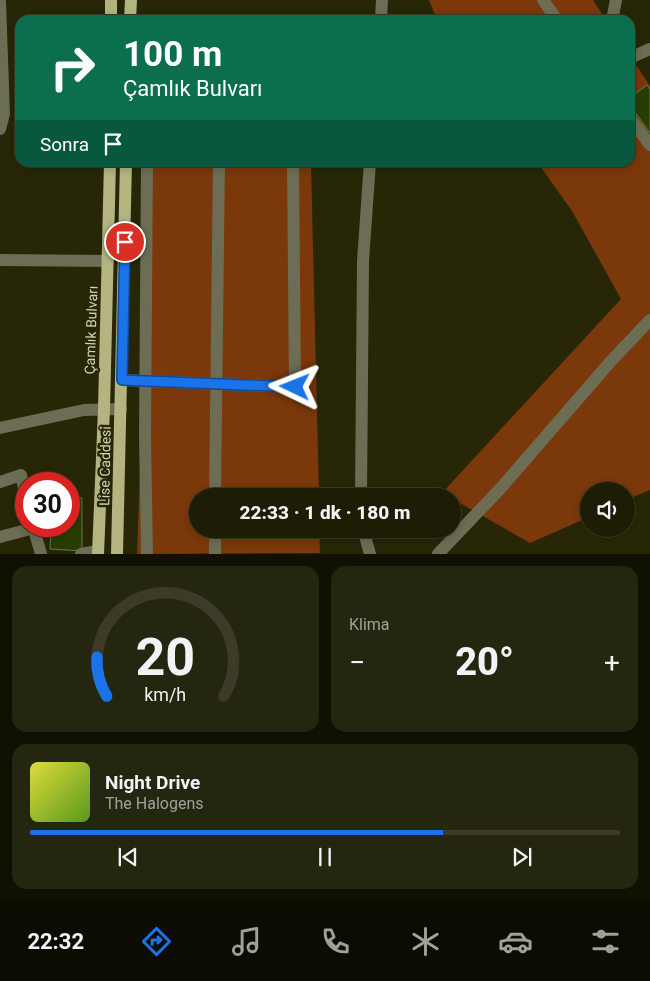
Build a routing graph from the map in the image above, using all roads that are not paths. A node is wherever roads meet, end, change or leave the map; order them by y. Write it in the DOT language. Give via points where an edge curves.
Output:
graph roads {
  1 [pos="111,0"];
  2 [pos="131,0"];
  3 [pos="382,0"];
  4 [pos="543,0"];
  5 [pos="616,0"];
  6 [pos="0,2"];
  7 [pos="110,15"];
  8 [pos="130,15"];
  9 [pos="381,15"];
  10 [pos="554,15"];
  11 [pos="613,15"];
  12 [pos="650,49"];
  13 [pos="635,56"];
  14 [pos="635,125"];
  15 [pos="0,129"];
  16 [pos="650,145"];
  17 [pos="110,167"];
  18 [pos="126,167"];
  19 [pos="147,167"];
  20 [pos="219,167"];
  21 [pos="293,167"];
  22 [pos="370,167"];
  23 [pos="0,260"];
  24 [pos="108,261"];
  25 [pos="650,320"];
  26 [pos="122,380"];
  27 [pos="146,381"];
  28 [pos="216,384"];
  29 [pos="104,409"];
  30 [pos="121,409"];
  31 [pos="0,428"];
  32 [pos="15,477"];
  33 [pos="0,482"];
  34 [pos="215,488"];
  35 [pos="361,488"];
  36 [pos="15,533"];
  37 [pos="0,537"];
  38 [pos="37,537"];
  39 [pos="215,538"];
  40 [pos="366,538"];
  41 [pos="98,552"];
  42 [pos="42,554"];
  43 [pos="81,554"];
  44 [pos="117,554"];
  45 [pos="147,554"];
  46 [pos="214,554"];
  47 [pos="370,554"];
  48 [pos="438,554"];
  1 -- 7 [label="main road"];
  2 -- 8 [label="main road"];
  3 -- 9 [label="street"];
  4 -- 10 [label="street"];
  5 -- 11 [label="street"];
  6 -- 15 [label="street" via="4,114"];
  12 -- 13 [label="street"];
  14 -- 16 [label="street"];
  17 -- 24 [label="main road, Çamlık Bulvarı"];
  18 -- 26 [label="main road"];
  19 -- 27 [label="street"];
  20 -- 28 [label="street"];
  21 -- 28 [label="street" via="295,387"];
  22 -- 35 [label="street" via="363,261"];
  23 -- 24 [label="street"];
  24 -- 29 [label="main road, Çamlık Bulvarı"];
  25 -- 48 [label="street"];
  26 -- 27 [label="street"];
  26 -- 30 [label="main road, Lise Caddesi"];
  27 -- 28 [label="street"];
  27 -- 45 [label="street"];
  28 -- 34 [label="street"];
  29 -- 30 [label="street"];
  29 -- 31 [label="street" via="84,410"];
  29 -- 41 [label="main road, Çamlık Bulvarı"];
  30 -- 44 [label="main road, Lise Caddesi"];
  32 -- 33 [label="street"];
  36 -- 37 [label="street"];
  38 -- 42 [label="street"];
  39 -- 46 [label="street"];
  40 -- 47 [label="street"];
  41 -- 43 [label="street"];
}
